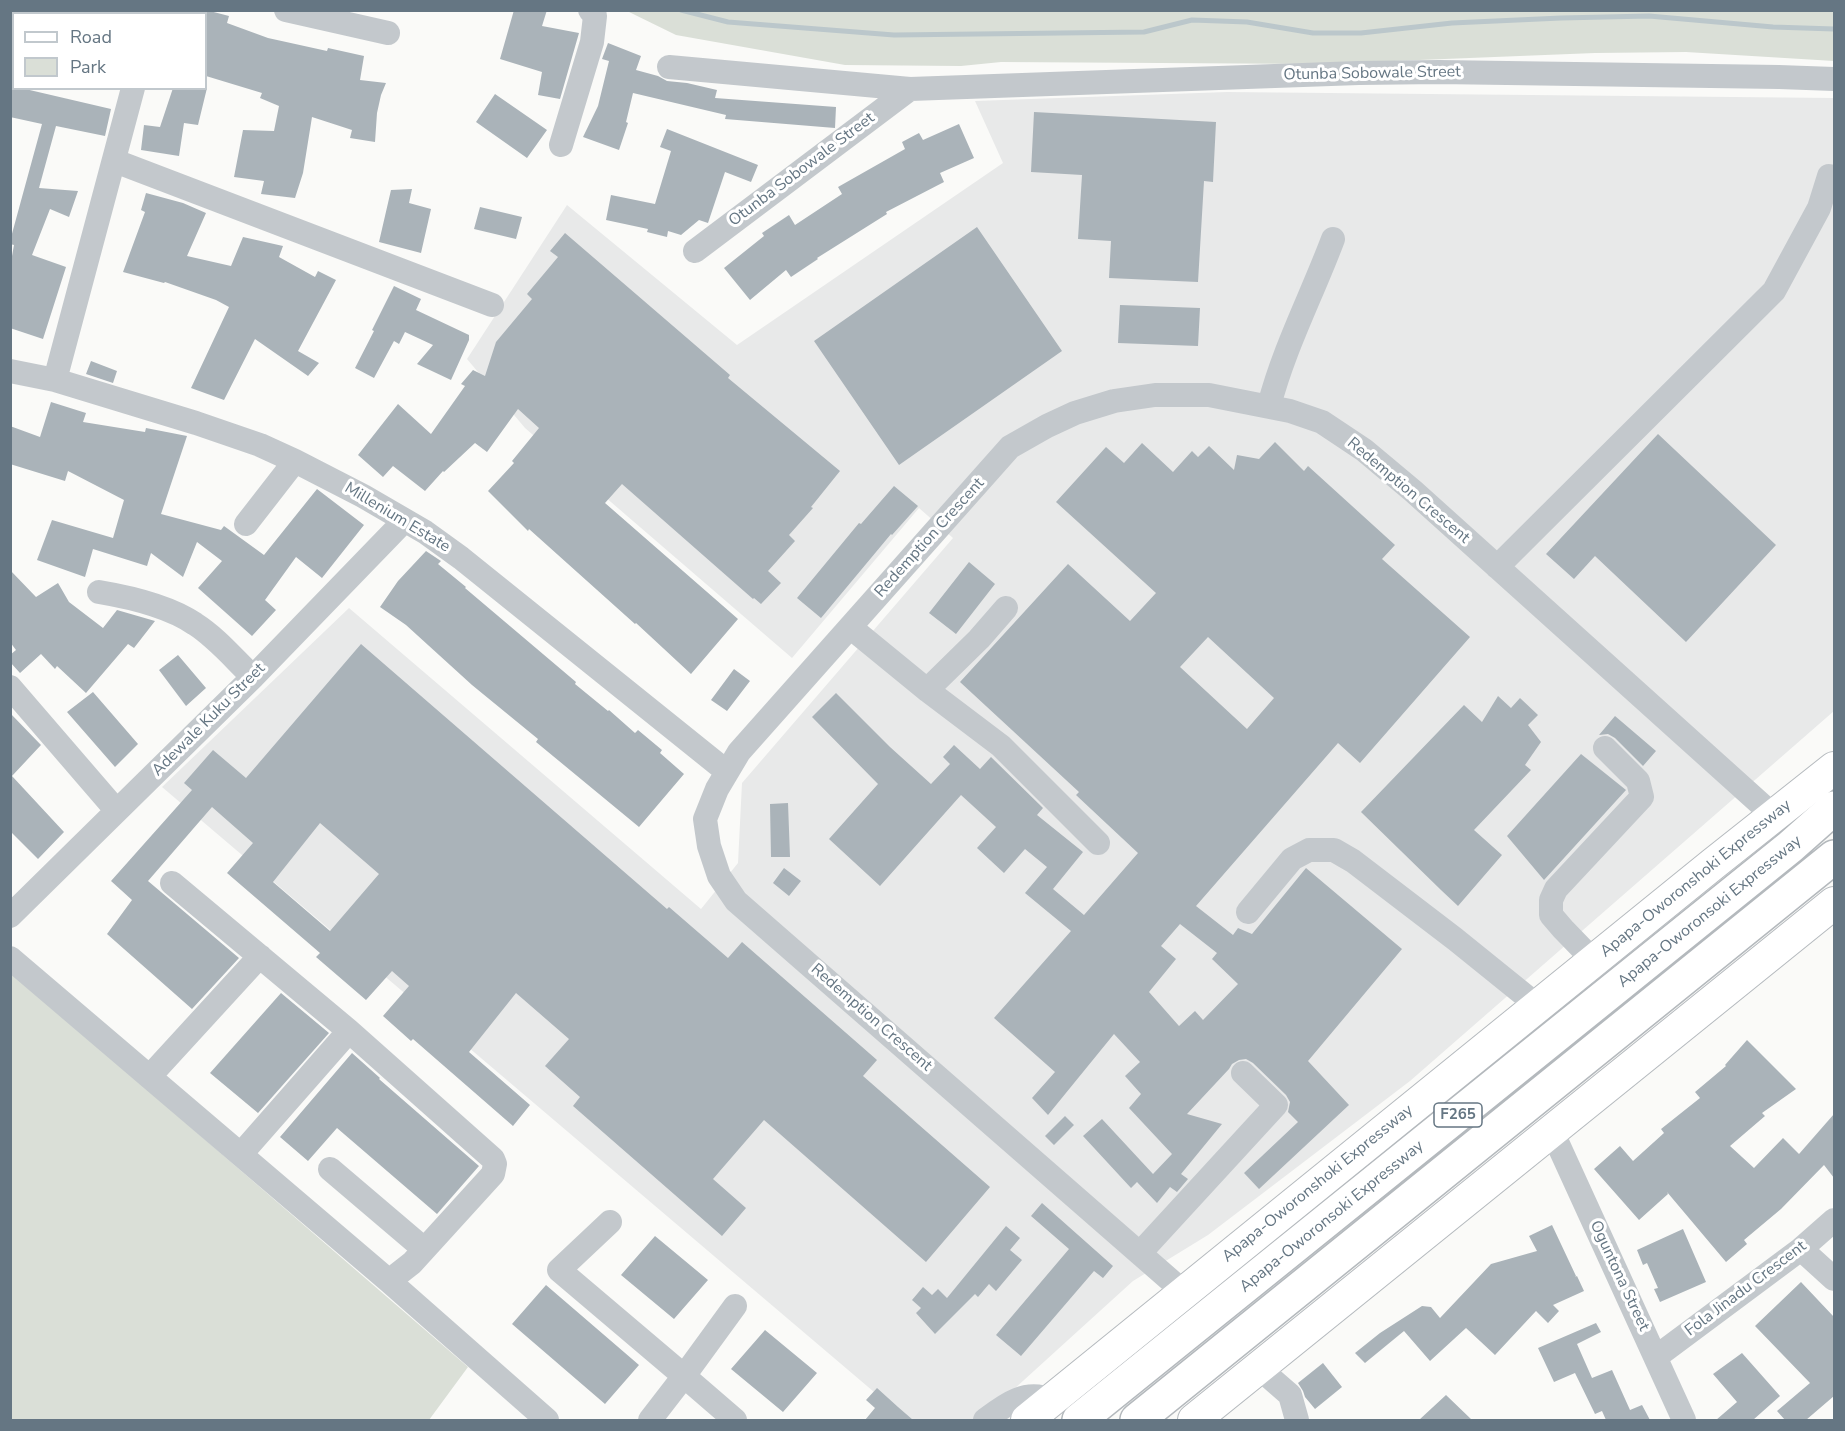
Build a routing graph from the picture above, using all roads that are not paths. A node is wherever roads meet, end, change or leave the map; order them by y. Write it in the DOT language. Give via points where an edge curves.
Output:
graph roads {
  1 [pos="286,10"];
  2 [pos="590,10"];
  3 [pos="388,33"];
  4 [pos="669,67"];
  5 [pos="1834,79"];
  6 [pos="910,89"];
  7 [pos="133,90"];
  8 [pos="561,145"];
  9 [pos="115,161"];
  10 [pos="1829,176"];
  11 [pos="1334,239"];
  12 [pos="695,251"];
  13 [pos="492,305"];
  14 [pos="10,371"];
  15 [pos="55,380"];
  16 [pos="1269,406"];
  17 [pos="295,461"];
  18 [pos="404,521"];
  19 [pos="246,524"];
  20 [pos="1497,567"];
  21 [pos="99,591"];
  22 [pos="1006,608"];
  23 [pos="850,627"];
  24 [pos="253,677"];
  25 [pos="10,687"];
  26 [pos="927,690"];
  27 [pos="1605,748"];
  28 [pos="1834,768"];
  29 [pos="726,771"];
  30 [pos="1834,808"];
  31 [pos="116,810"];
  32 [pos="1774,816"];
  33 [pos="1098,843"];
  34 [pos="1834,857"];
  35 [pos="172,883"];
  36 [pos="1834,903"];
  37 [pos="1248,912"];
  38 [pos="10,916"];
  39 [pos="260,956"];
  40 [pos="10,958"];
  41 [pos="1594,961"];
  42 [pos="1538,1006"];
  43 [pos="350,1031"];
  44 [pos="1243,1073"];
  45 [pos="150,1076"];
  46 [pos="1552,1131"];
  47 [pos="241,1154"];
  48 [pos="330,1169"];
  49 [pos="1834,1220"];
  50 [pos="610,1222"];
  51 [pos="424,1249"];
  52 [pos="1801,1249"];
  53 [pos="1140,1253"];
  54 [pos="1834,1279"];
  55 [pos="389,1281"];
  56 [pos="1185,1293"];
  57 [pos="735,1306"];
  58 [pos="1656,1357"];
  59 [pos="1259,1368"];
  60 [pos="684,1376"];
  61 [pos="1051,1401"];
  62 [pos="1207,1416"];
  63 [pos="547,1420"];
  64 [pos="650,1420"];
  65 [pos="735,1420"];
  66 [pos="986,1420"];
  67 [pos="1027,1420"];
  68 [pos="1079,1420"];
  69 [pos="1137,1420"];
  70 [pos="1297,1420"];
  71 [pos="1684,1420"];
  1 -- 3 [label="street"];
  2 -- 8 [label="street" via="595,16 594,32"];
  4 -- 6 [label="street, Otunba Sobowale Street"];
  5 -- 6 [label="street, Otunba Sobowale Street" via="1370,73"];
  6 -- 12 [label="street, Otunba Sobowale Street"];
  7 -- 9 [label="street"];
  9 -- 13 [label="street"];
  9 -- 15 [label="street"];
  10 -- 20 [label="street" via="1819,208 1774,291"];
  11 -- 16 [label="street" via="1286,352"];
  14 -- 15 [label="street, Millenium Estate"];
  15 -- 17 [label="street, Millenium Estate" via="196,423"];
  16 -- 20 [label="street, Redemption Crescent" via="1322,422 1364,450"];
  16 -- 23 [label="street, Redemption Crescent" via="1209,395 1155,395 1114,401 1047,426 1010,447"];
  17 -- 18 [label="street, Millenium Estate"];
  17 -- 19 [label="street"];
  18 -- 24 [label="street, Adewale Kuku Street"];
  18 -- 29 [label="street, Millenium Estate" via="462,558"];
  20 -- 32 [label="street, Redemption Crescent"];
  21 -- 24 [label="street" via="136,599 185,617"];
  22 -- 26 [label="street"];
  23 -- 26 [label="street"];
  23 -- 29 [label="street, Redemption Crescent"];
  24 -- 31 [label="street, Adewale Kuku Street"];
  25 -- 31 [label="street"];
  26 -- 33 [label="street" via="1001,746"];
  27 -- 41 [label="street" via="1638,781 1642,797 1556,889 1551,900 1551,915"];
  28 -- 32 [label="main road, Apapa-Oworonshoki Expressway"];
  29 -- 53 [label="street, Redemption Crescent" via="705,819 719,876 736,901"];
  30 -- 68 [label="highway, Apapa-Oworonsoki Expressway / F265" via="1781,855"];
  31 -- 38 [label="street, Adewale Kuku Street"];
  32 -- 41 [label="main road, Apapa-Oworonshoki Expressway"];
  34 -- 69 [label="highway, F265"];
  35 -- 39 [label="street"];
  36 -- 46 [label="main road"];
  37 -- 42 [label="street" via="1292,859 1309,850 1334,850"];
  39 -- 43 [label="street"];
  39 -- 45 [label="street"];
  40 -- 45 [label="street"];
  41 -- 42 [label="main road, Apapa-Oworonshoki Expressway"];
  42 -- 56 [label="main road, Apapa-Oworonshoki Expressway"];
  43 -- 47 [label="street"];
  43 -- 51 [label="street" via="495,1164 493,1174"];
  44 -- 53 [label="street" via="1276,1105"];
  45 -- 47 [label="street"];
  46 -- 58 [label="street, Oguntona Street"];
  46 -- 59 [label="main road"];
  47 -- 55 [label="street"];
  48 -- 51 [label="street"];
  49 -- 52 [label="street, Fola Jinadu Crescent"];
  50 -- 60 [label="street" via="559,1270"];
  51 -- 55 [label="street"];
  52 -- 54 [label="street"];
  52 -- 58 [label="street, Fola Jinadu Crescent"];
  53 -- 56 [label="street, Redemption Crescent"];
  55 -- 63 [label="street"];
  56 -- 61 [label="main road, Apapa-Oworonshoki Expressway"];
  57 -- 60 [label="street"];
  58 -- 71 [label="street, Oguntona Street"];
  59 -- 62 [label="main road"];
  59 -- 70 [label="street" via="1290,1395"];
  60 -- 64 [label="street"];
  60 -- 65 [label="street"];
  61 -- 66 [label="street" via="1024,1397 1011,1401"];
  61 -- 67 [label="main road, Apapa-Oworonshoki Expressway"];
}
